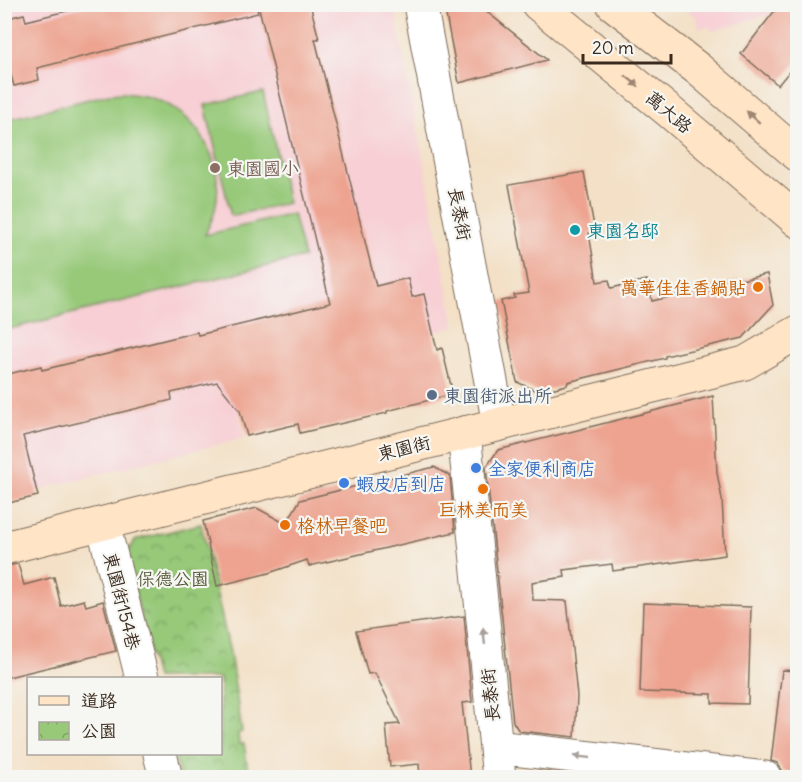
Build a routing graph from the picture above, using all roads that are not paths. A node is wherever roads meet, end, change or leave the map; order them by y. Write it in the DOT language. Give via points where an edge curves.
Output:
graph roads {
  1 [pos="420,4"];
  2 [pos="538,4"];
  3 [pos="613,4"];
  4 [pos="798,155"];
  5 [pos="798,221"];
  6 [pos="798,332"];
  7 [pos="499,424"];
  8 [pos="464,433"];
  9 [pos="103,524"];
  10 [pos="4,548"];
  11 [pos="142,677"];
  12 [pos="160,755"];
  13 [pos="497,762"];
  14 [pos="166,777"];
  15 [pos="765,777"];
  1 -- 7 [label="street, 長泰街"];
  2 -- 5 [label="street, 萬大路, one-way"];
  4 -- 3 [label="street, one-way" via="698,69"];
  6 -- 7 [label="street, 東園街" via="745,363"];
  7 -- 8 [label="street, 東園街"];
  8 -- 9 [label="street, 東園街"];
  13 -- 8 [label="street, 長泰街, one-way"];
  9 -- 10 [label="street, 東園街"];
  9 -- 11 [label="street, 東園街154巷"];
  12 -- 14 [label="street"];
  15 -- 13 [label="street, one-way"];
}
